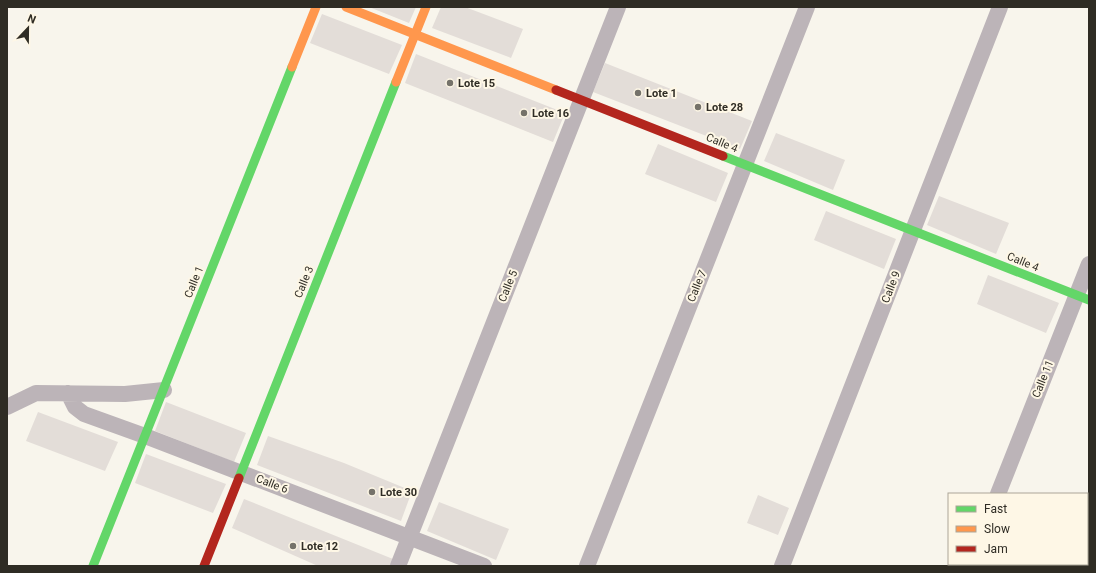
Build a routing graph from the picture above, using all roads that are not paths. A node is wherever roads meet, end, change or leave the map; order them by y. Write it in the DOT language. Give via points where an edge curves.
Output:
graph roads {
  1 [pos="316,7"];
  2 [pos="346,7"];
  3 [pos="426,7"];
  4 [pos="618,7"];
  5 [pos="807,7"];
  6 [pos="1000,7"];
  7 [pos="415,34"];
  8 [pos="582,100"];
  9 [pos="745,165"];
  10 [pos="913,231"];
  11 [pos="1089,264"];
  12 [pos="1083,298"];
  13 [pos="164,390"];
  14 [pos="68,393"];
  15 [pos="7,407"];
  16 [pos="145,436"];
  17 [pos="241,472"];
  18 [pos="998,493"];
  19 [pos="409,537"];
  20 [pos="93,566"];
  21 [pos="204,566"];
  22 [pos="398,566"];
  23 [pos="484,566"];
  24 [pos="587,566"];
  25 [pos="782,566"];
  1 -- 13 [label="street, Calle 1"];
  2 -- 7 [label="street, Calle 4"];
  3 -- 7 [label="street, Calle 3"];
  4 -- 8 [label="street, Calle 5"];
  5 -- 9 [label="street, Calle 7"];
  6 -- 10 [label="street, Calle 9"];
  7 -- 8 [label="street, Calle 4"];
  7 -- 17 [label="street, Calle 3"];
  8 -- 9 [label="street, Calle 4"];
  8 -- 19 [label="street, Calle 5"];
  9 -- 10 [label="street, Calle 4"];
  9 -- 24 [label="street, Calle 7"];
  10 -- 12 [label="street, Calle 4"];
  10 -- 25 [label="street, Calle 9"];
  11 -- 12 [label="street, Calle 11"];
  12 -- 18 [label="street, Calle 11"];
  13 -- 14 [label="street" via="125,394"];
  13 -- 16 [label="street, Calle 1"];
  14 -- 15 [label="street" via="36,393"];
  14 -- 16 [label="street, Calle 6" via="75,407 84,414"];
  16 -- 17 [label="street, Calle 6"];
  16 -- 20 [label="street, Calle 1"];
  17 -- 19 [label="street, Calle 6"];
  17 -- 21 [label="street, Calle 3"];
  19 -- 22 [label="street, Calle 5"];
  19 -- 23 [label="street, Calle 6"];
}
